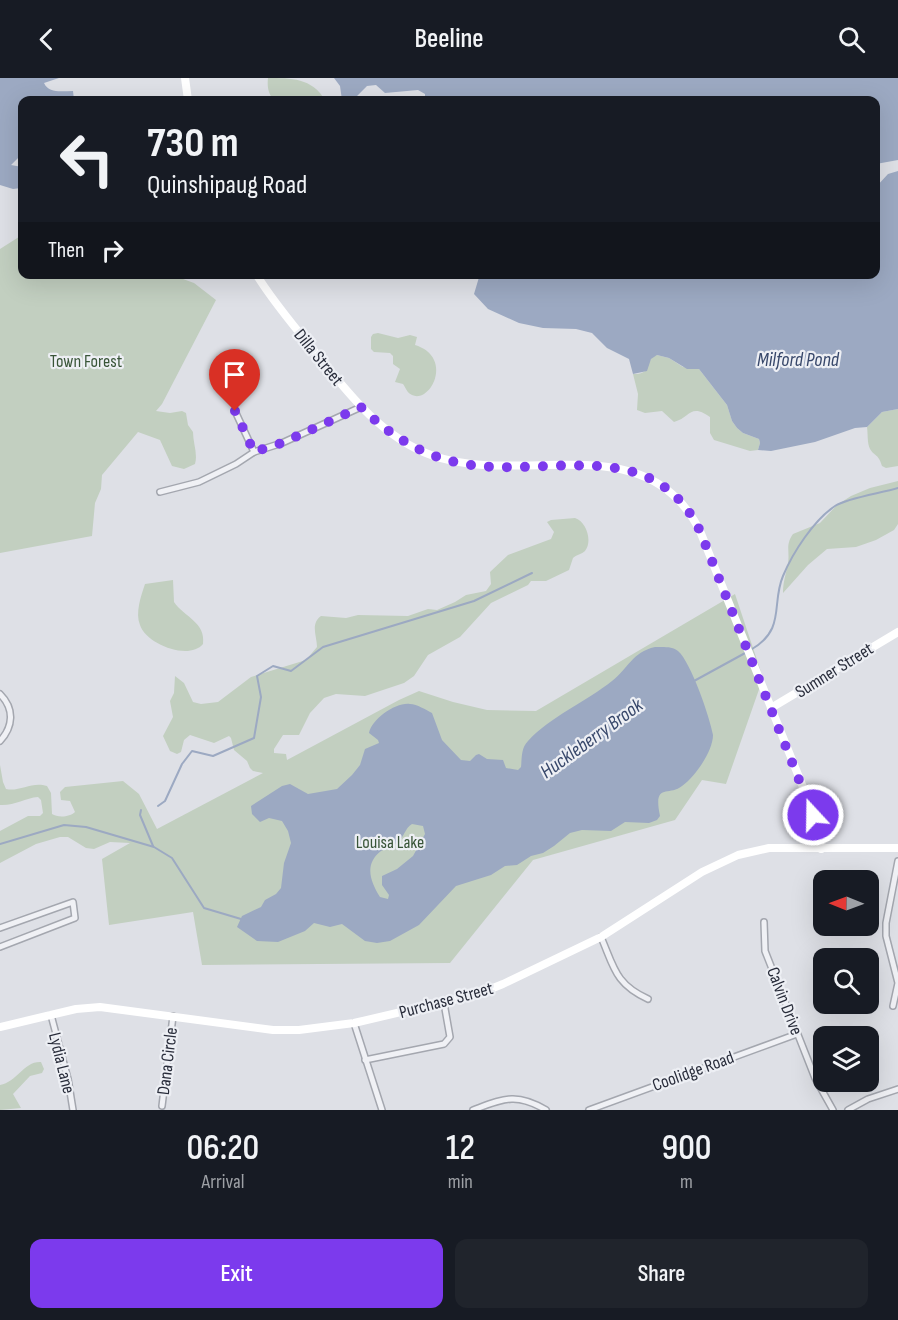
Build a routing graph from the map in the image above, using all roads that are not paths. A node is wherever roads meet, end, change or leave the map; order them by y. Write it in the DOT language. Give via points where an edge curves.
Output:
graph roads {
  1 [pos="185,78"];
  2 [pos="187,96"];
  3 [pos="259,279"];
  4 [pos="361,407"];
  5 [pos="235,411"];
  6 [pos="254,452"];
  7 [pos="160,492"];
  8 [pos="898,632"];
  9 [pos="0,694"];
  10 [pos="771,708"];
  11 [pos="0,741"];
  12 [pos="898,848"];
  13 [pos="820,849"];
  14 [pos="898,861"];
  15 [pos="764,922"];
  16 [pos="0,928"];
  17 [pos="601,937"];
  18 [pos="0,947"];
  19 [pos="648,999"];
  20 [pos="444,1003"];
  21 [pos="893,1006"];
  22 [pos="51,1015"];
  23 [pos="172,1016"];
  24 [pos="354,1023"];
  25 [pos="0,1028"];
  26 [pos="797,1034"];
  27 [pos="365,1060"];
  28 [pos="898,1089"];
  29 [pos="162,1106"];
  30 [pos="73,1110"];
  31 [pos="382,1110"];
  32 [pos="472,1110"];
  33 [pos="546,1110"];
  34 [pos="589,1110"];
  35 [pos="833,1110"];
  36 [pos="848,1110"];
  1 -- 2 [label="main road"];
  3 -- 4 [label="main road, Dilla Street"];
  4 -- 6 [label="street"];
  4 -- 10 [label="main road, Dilla Street" via="407,444 451,461 499,466 602,465 649,478 673,494 695,520"];
  5 -- 6 [label="street"];
  6 -- 7 [label="street" via="199,482"];
  8 -- 10 [label="main road, Sumner Street"];
  9 -- 11 [label="street" via="11,716 9,728"];
  10 -- 13 [label="main road, Dilla Street" via="812,811"];
  12 -- 13 [label="main road, Purchase Street"];
  13 -- 17 [label="main road, Purchase Street" via="769,848 738,855 702,872"];
  14 -- 21 [label="street" via="885,923 898,983"];
  15 -- 26 [label="street, Calvin Drive" via="765,951"];
  16 -- 18 [label="street" via="73,902 75,918"];
  17 -- 19 [label="street" via="624,985"];
  17 -- 20 [label="main road, Purchase Street" via="503,984"];
  20 -- 24 [label="main road, Purchase Street"];
  20 -- 27 [label="street" via="448,1042"];
  22 -- 23 [label="main road, Purchase Street" via="100,1007"];
  22 -- 25 [label="main road, Purchase Street"];
  22 -- 30 [label="street, Lydia Lane"];
  23 -- 24 [label="main road, Purchase Street" via="273,1030"];
  23 -- 29 [label="street, Dana Circle"];
  24 -- 27 [label="street"];
  26 -- 34 [label="street, Coolidge Road"];
  26 -- 35 [label="street, Calvin Drive"];
  27 -- 31 [label="street"];
  28 -- 36 [label="street"];
  32 -- 33 [label="street" via="514,1098"];
}
